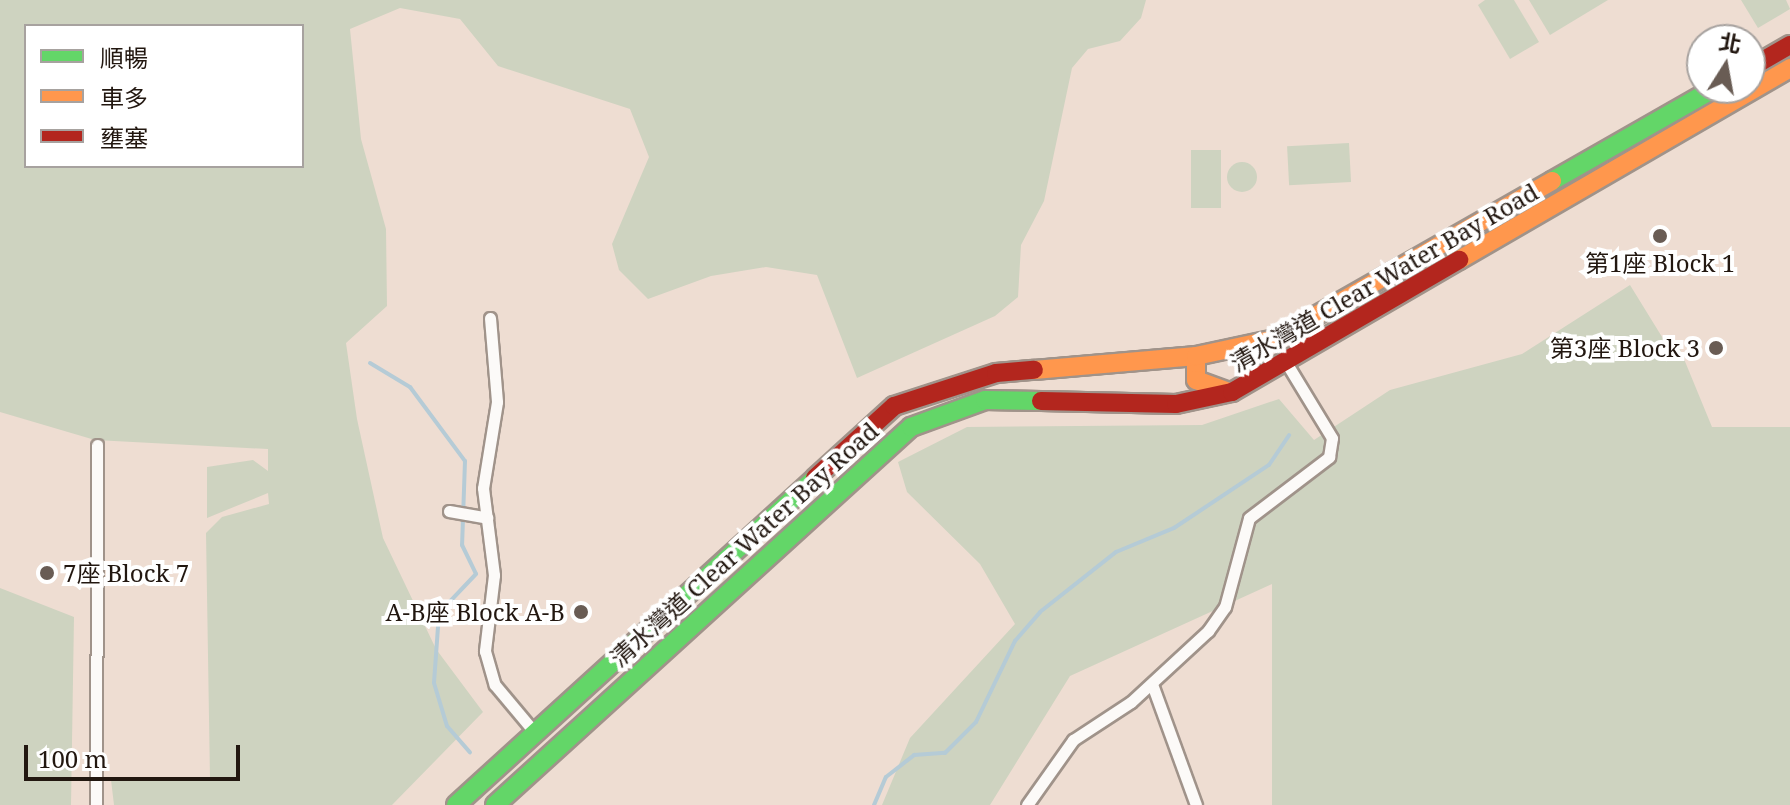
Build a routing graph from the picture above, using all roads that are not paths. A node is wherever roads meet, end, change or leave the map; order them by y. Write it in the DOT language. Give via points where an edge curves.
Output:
graph roads {
  1 [pos="1790,45"];
  2 [pos="1766,59"];
  3 [pos="1790,68"];
  4 [pos="1687,104"];
  5 [pos="490,318"];
  6 [pos="1196,356"];
  7 [pos="1287,364"];
  8 [pos="1232,392"];
  9 [pos="97,445"];
  10 [pos="452,512"];
  11 [pos="480,516"];
  12 [pos="1152,684"];
  13 [pos="536,734"];
  14 [pos="96,805"];
  15 [pos="456,805"];
  16 [pos="495,805"];
  17 [pos="1027,805"];
  18 [pos="1196,805"];
  1 -- 2 [label="main road"];
  3 -- 7 [label="main road, 清水灣道 Clear Water Bay Road"];
  4 -- 6 [label="main road, 清水灣道 Clear Water Bay Road" via="1313,321 1275,339"];
  5 -- 11 [label="street" via="497,402 484,461"];
  6 -- 8 [label="main road" via="1196,380"];
  6 -- 13 [label="main road, 清水灣道 Clear Water Bay Road" via="996,373 894,406"];
  7 -- 8 [label="main road, 清水灣道 Clear Water Bay Road"];
  7 -- 12 [label="street" via="1332,438 1329,457 1254,511 1225,607"];
  8 -- 16 [label="main road, 清水灣道 Clear Water Bay Road" via="1176,404 1005,398 925,420 863,465"];
  9 -- 14 [label="street"];
  10 -- 11 [label="street"];
  11 -- 13 [label="street" via="494,575 485,651 495,685"];
  12 -- 17 [label="street" via="1073,740"];
  12 -- 18 [label="street"];
  13 -- 15 [label="main road, 清水灣道 Clear Water Bay Road"];
}
